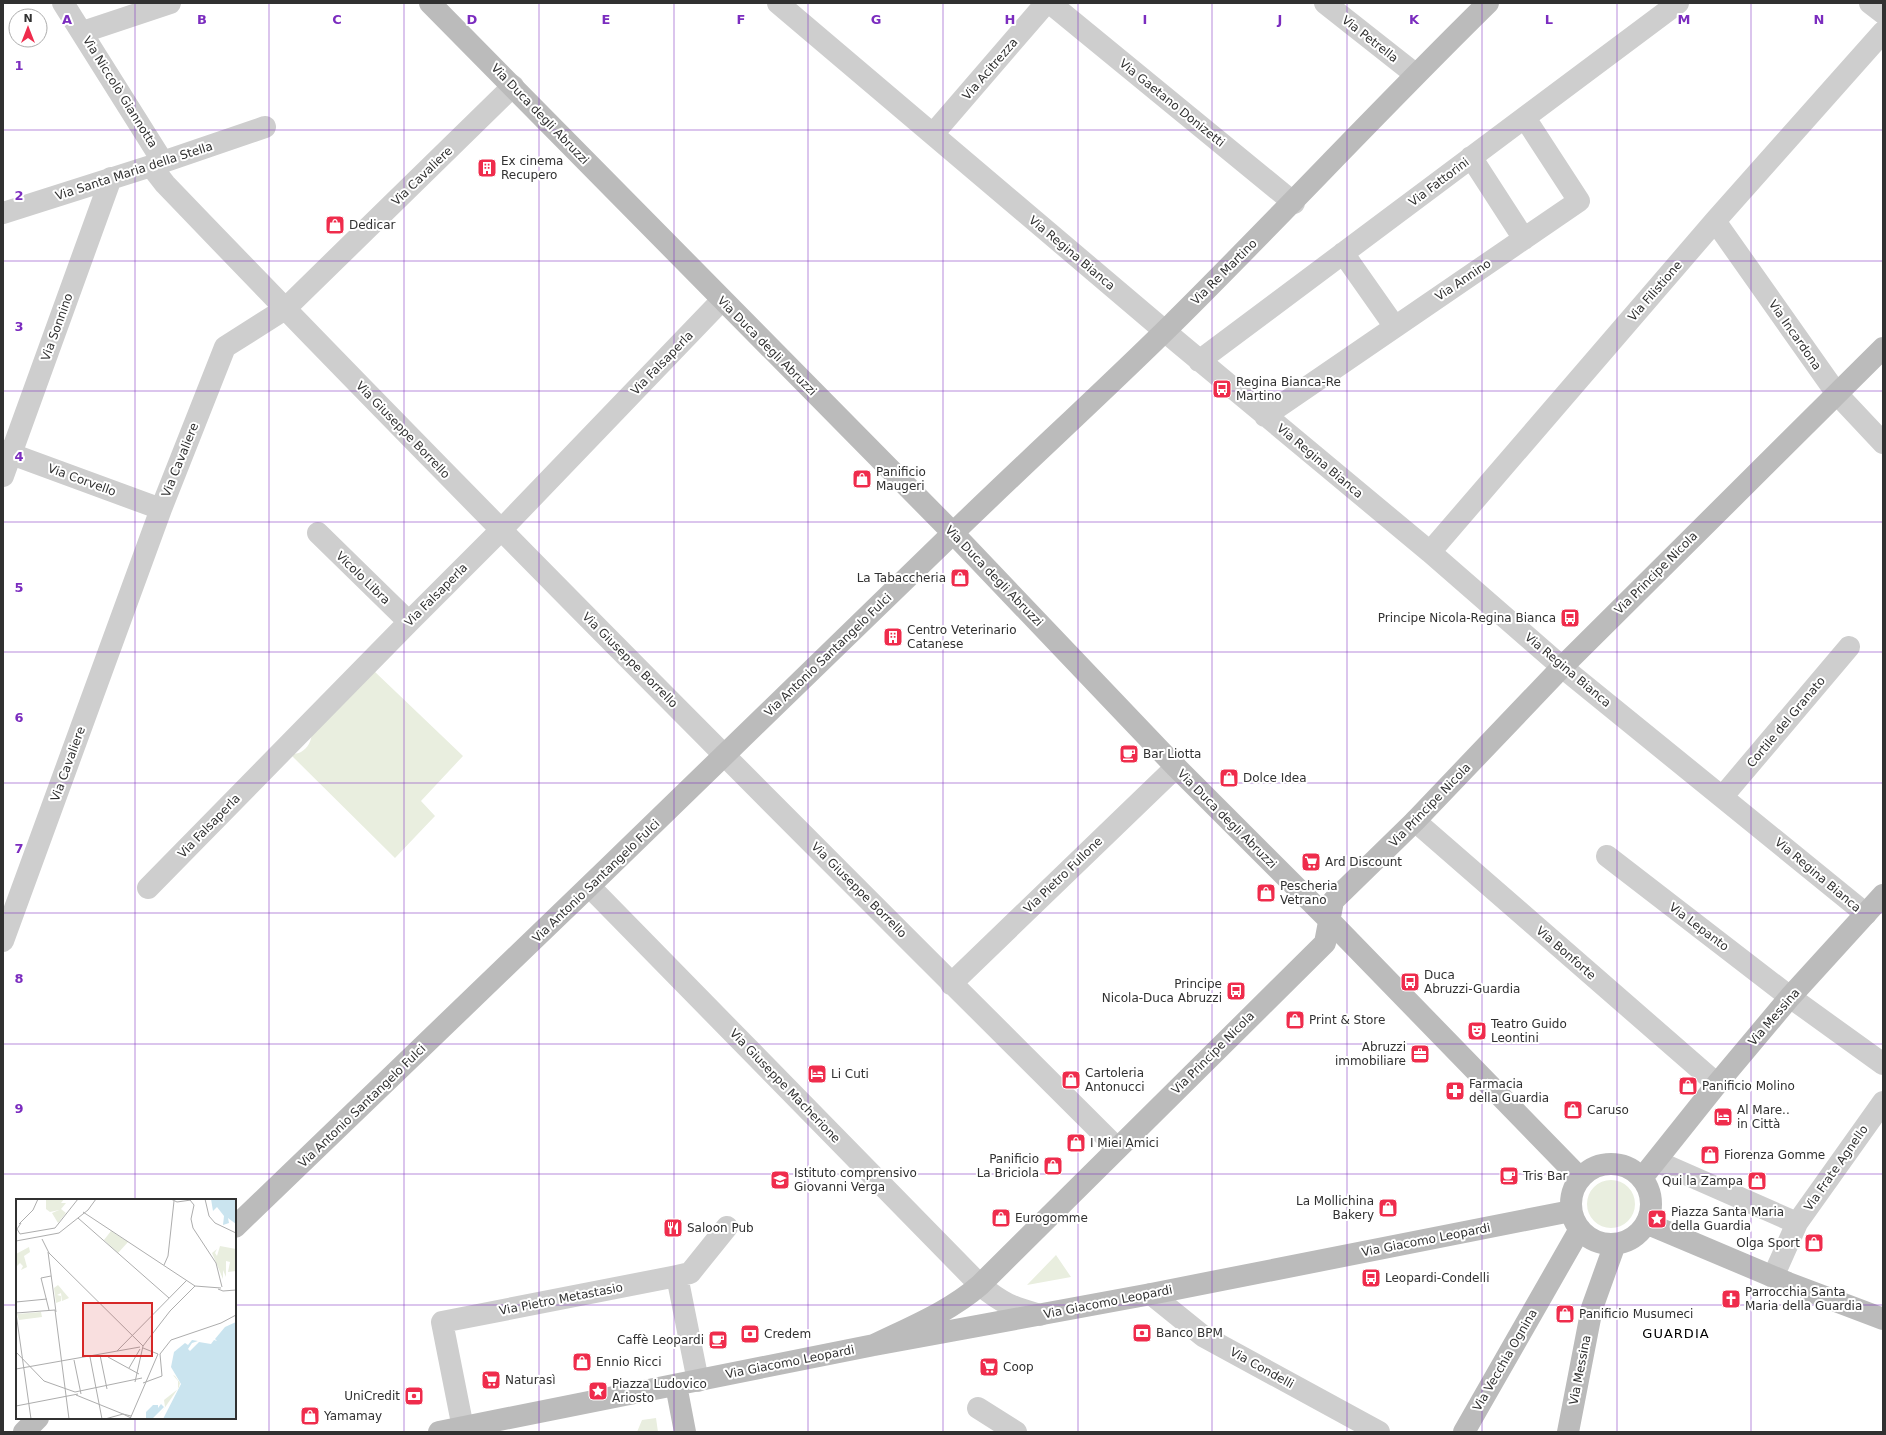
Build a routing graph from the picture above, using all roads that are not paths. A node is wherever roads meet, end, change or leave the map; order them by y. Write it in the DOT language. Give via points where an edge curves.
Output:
graph roads {
  1 [pos="63,3"];
  2 [pos="170,3"];
  3 [pos="430,3"];
  4 [pos="778,3"];
  5 [pos="1046,3"];
  6 [pos="1050,3"];
  7 [pos="1325,3"];
  8 [pos="1488,3"];
  9 [pos="1678,3"];
  10 [pos="1870,3"];
  11 [pos="1883,13"];
  12 [pos="83,32"];
  13 [pos="1883,32"];
  14 [pos="1415,74"];
  15 [pos="513,86"];
  16 [pos="1525,118"];
  17 [pos="264,127"];
  18 [pos="933,134"];
  19 [pos="1471,157"];
  20 [pos="157,164"];
  21 [pos="111,178"];
  22 [pos="1294,203"];
  23 [pos="3,213"];
  24 [pos="1715,221"];
  25 [pos="1524,239"];
  26 [pos="1343,253"];
  27 [pos="722,300"];
  28 [pos="285,309"];
  29 [pos="1395,327"];
  30 [pos="1164,331"];
  31 [pos="1883,348"];
  32 [pos="1199,361"];
  33 [pos="1837,394"];
  34 [pos="1265,416"];
  35 [pos="1883,443"];
  36 [pos="7,452"];
  37 [pos="3,476"];
  38 [pos="161,509"];
  39 [pos="501,530"];
  40 [pos="318,533"];
  41 [pos="953,533"];
  42 [pos="1430,552"];
  43 [pos="408,622"];
  44 [pos="1848,647"];
  45 [pos="1562,667"];
  46 [pos="725,756"];
  47 [pos="1176,767"];
  48 [pos="1723,796"];
  49 [pos="1415,821"];
  50 [pos="1607,856"];
  51 [pos="590,887"];
  52 [pos="148,888"];
  53 [pos="1883,895"];
  54 [pos="1866,914"];
  55 [pos="1330,920"];
  56 [pos="3,939"];
  57 [pos="951,984"];
  58 [pos="1790,997"];
  59 [pos="1883,1064"];
  60 [pos="1716,1084"];
  61 [pos="1883,1102"];
  62 [pos="1117,1148"];
  63 [pos="1656,1161"];
  64 [pos="1580,1178"];
  65 [pos="1642,1178"];
  66 [pos="1800,1219"];
  67 [pos="1575,1220"];
  68 [pos="1646,1223"];
  69 [pos="236,1226"];
  70 [pos="727,1227"];
  71 [pos="1615,1244"];
  72 [pos="677,1276"];
  73 [pos="1781,1280"];
  74 [pos="980,1285"];
  75 [pos="1151,1294"];
  76 [pos="1040,1315"];
  77 [pos="1883,1319"];
  78 [pos="874,1345"];
  79 [pos="706,1379"];
  80 [pos="676,1385"];
  81 [pos="978,1408"];
  82 [pos="37,1419"];
  83 [pos="461,1430"];
  84 [pos="24,1432"];
  85 [pos="685,1432"];
  86 [pos="1016,1432"];
  87 [pos="1379,1432"];
  88 [pos="1464,1432"];
  89 [pos="1568,1432"];
  1 -- 12 [label="street, Via Niccolò Giannotta"];
  2 -- 12 [label="street"];
  3 -- 15 [label="main road, Via Duca degli Abruzzi"];
  4 -- 18 [label="street, Via Regina Bianca"];
  5 -- 18 [label="street, Via Acitrezza"];
  6 -- 22 [label="street, Via Gaetano Donizetti"];
  7 -- 14 [label="street, Via Petrella"];
  8 -- 14 [label="main road, Via Re Martino"];
  9 -- 16 [label="street, Via Fattorini"];
  10 -- 11 [label="street"];
  12 -- 20 [label="street, Via Niccolò Giannotta"];
  13 -- 24 [label="street, Via Filistione"];
  14 -- 22 [label="main road, Via Re Martino"];
  15 -- 27 [label="main road, Via Duca degli Abruzzi"];
  15 -- 28 [label="street, Via Cavaliere"];
  16 -- 19 [label="street, Via Fattorini"];
  16 -- 25 [label="street, Via Annino" via="1579,201"];
  17 -- 20 [label="street, Via Santa Maria della Stella"];
  18 -- 30 [label="street, Via Regina Bianca"];
  19 -- 25 [label="street"];
  19 -- 26 [label="street, Via Fattorini"];
  20 -- 21 [label="street, Via Santa Maria della Stella"];
  20 -- 28 [label="street, Via Giuseppe Borrello" via="165,184"];
  21 -- 23 [label="street, Via Santa Maria della Stella"];
  21 -- 36 [label="street, Via Sonnino"];
  22 -- 30 [label="main road, Via Re Martino"];
  24 -- 33 [label="street, Via Incardona"];
  24 -- 42 [label="street, Via Filistione"];
  25 -- 29 [label="street, Via Annino"];
  26 -- 29 [label="street"];
  26 -- 32 [label="street, Via Fattorini"];
  27 -- 39 [label="street, Via Falsaperla"];
  27 -- 41 [label="main road, Via Duca degli Abruzzi"];
  28 -- 38 [label="street, Via Cavaliere" via="225,347"];
  28 -- 39 [label="street, Via Giuseppe Borrello"];
  29 -- 34 [label="street, Via Annino"];
  30 -- 32 [label="street, Via Regina Bianca"];
  30 -- 41 [label="main road, Via Re Martino"];
  31 -- 33 [label="main road, Via Principe Nicola"];
  32 -- 34 [label="street, Via Regina Bianca"];
  33 -- 35 [label="street, Via Incardona"];
  33 -- 45 [label="main road, Via Principe Nicola"];
  34 -- 42 [label="street, Via Regina Bianca"];
  36 -- 37 [label="street, Via Sonnino"];
  36 -- 38 [label="street, Via Corvello"];
  38 -- 56 [label="street, Via Cavaliere"];
  39 -- 43 [label="street, Via Falsaperla"];
  39 -- 46 [label="street, Via Giuseppe Borrello"];
  40 -- 43 [label="street, Vicolo Libra"];
  41 -- 46 [label="main road, Via Antonio Santangelo Fulci"];
  41 -- 47 [label="main road, Via Duca degli Abruzzi"];
  42 -- 45 [label="street, Via Regina Bianca"];
  43 -- 52 [label="street, Via Falsaperla"];
  44 -- 48 [label="street, Cortile del Granato"];
  45 -- 48 [label="street, Via Regina Bianca"];
  45 -- 49 [label="main road, Via Principe Nicola"];
  46 -- 51 [label="main road, Via Antonio Santangelo Fulci"];
  46 -- 57 [label="street, Via Giuseppe Borrello"];
  47 -- 55 [label="main road, Via Duca degli Abruzzi"];
  47 -- 57 [label="street, Via Pietro Fullone"];
  48 -- 54 [label="street, Via Regina Bianca"];
  49 -- 55 [label="main road, Via Principe Nicola" via="1333,901"];
  49 -- 60 [label="street, Via Bonforte"];
  50 -- 58 [label="street, Via Lepanto"];
  51 -- 69 [label="main road, Via Antonio Santangelo Fulci"];
  51 -- 74 [label="street, Via Giuseppe Macherione"];
  53 -- 54 [label="main road, Via Messina"];
  54 -- 58 [label="main road, Via Messina"];
  55 -- 62 [label="main road, Via Principe Nicola" via="1325,943"];
  55 -- 64 [label="main road, Via Duca degli Abruzzi"];
  57 -- 62 [label="street, Via Giuseppe Borrello"];
  58 -- 59 [label="street, Via Lepanto"];
  58 -- 60 [label="main road, Via Messina"];
  60 -- 63 [label="main road, Via Messina"];
  61 -- 66 [label="street, Via Frate Agnello"];
  62 -- 74 [label="main road, Via Principe Nicola"];
  63 -- 65 [label="main road, Via Messina"];
  63 -- 66 [label="street"];
  64 -- 65 [label="main road" via="1600,1165 1615,1164 1630,1168"];
  64 -- 67 [label="main road" via="1572,1193"];
  65 -- 68 [label="main road" via="1651,1200 1650,1216"];
  66 -- 73 [label="street, Via Frate Agnello"];
  67 -- 71 [label="main road" via="1592,1239"];
  67 -- 75 [label="main road, Via Giacomo Leopardi" via="1502,1225"];
  67 -- 88 [label="main road, Via Vecchia Ognina" via="1546,1288"];
  68 -- 71 [label="main road" via="1636,1235"];
  68 -- 73 [label="main road"];
  70 -- 72 [label="street" via="690,1273"];
  71 -- 89 [label="main road, Via Messina" via="1592,1308"];
  72 -- 79 [label="street" via="692,1351"];
  72 -- 83 [label="street, Via Pietro Metastasio" via="442,1322"];
  73 -- 77 [label="main road"];
  74 -- 76 [label="street, Via Giuseppe Macherione" via="1000,1301"];
  74 -- 78 [label="main road, Via Principe Nicola" via="966,1298 949,1308"];
  75 -- 76 [label="main road, Via Giacomo Leopardi"];
  75 -- 87 [label="street, Via Condelli" via="1203,1336"];
  76 -- 78 [label="main road, Via Giacomo Leopardi"];
  78 -- 79 [label="main road, Via Giacomo Leopardi"];
  79 -- 80 [label="main road, Via Giacomo Leopardi"];
  80 -- 83 [label="main road, Via Giacomo Leopardi"];
  80 -- 85 [label="main road"];
  81 -- 86 [label="street"];
  82 -- 84 [label="main road"];
}
